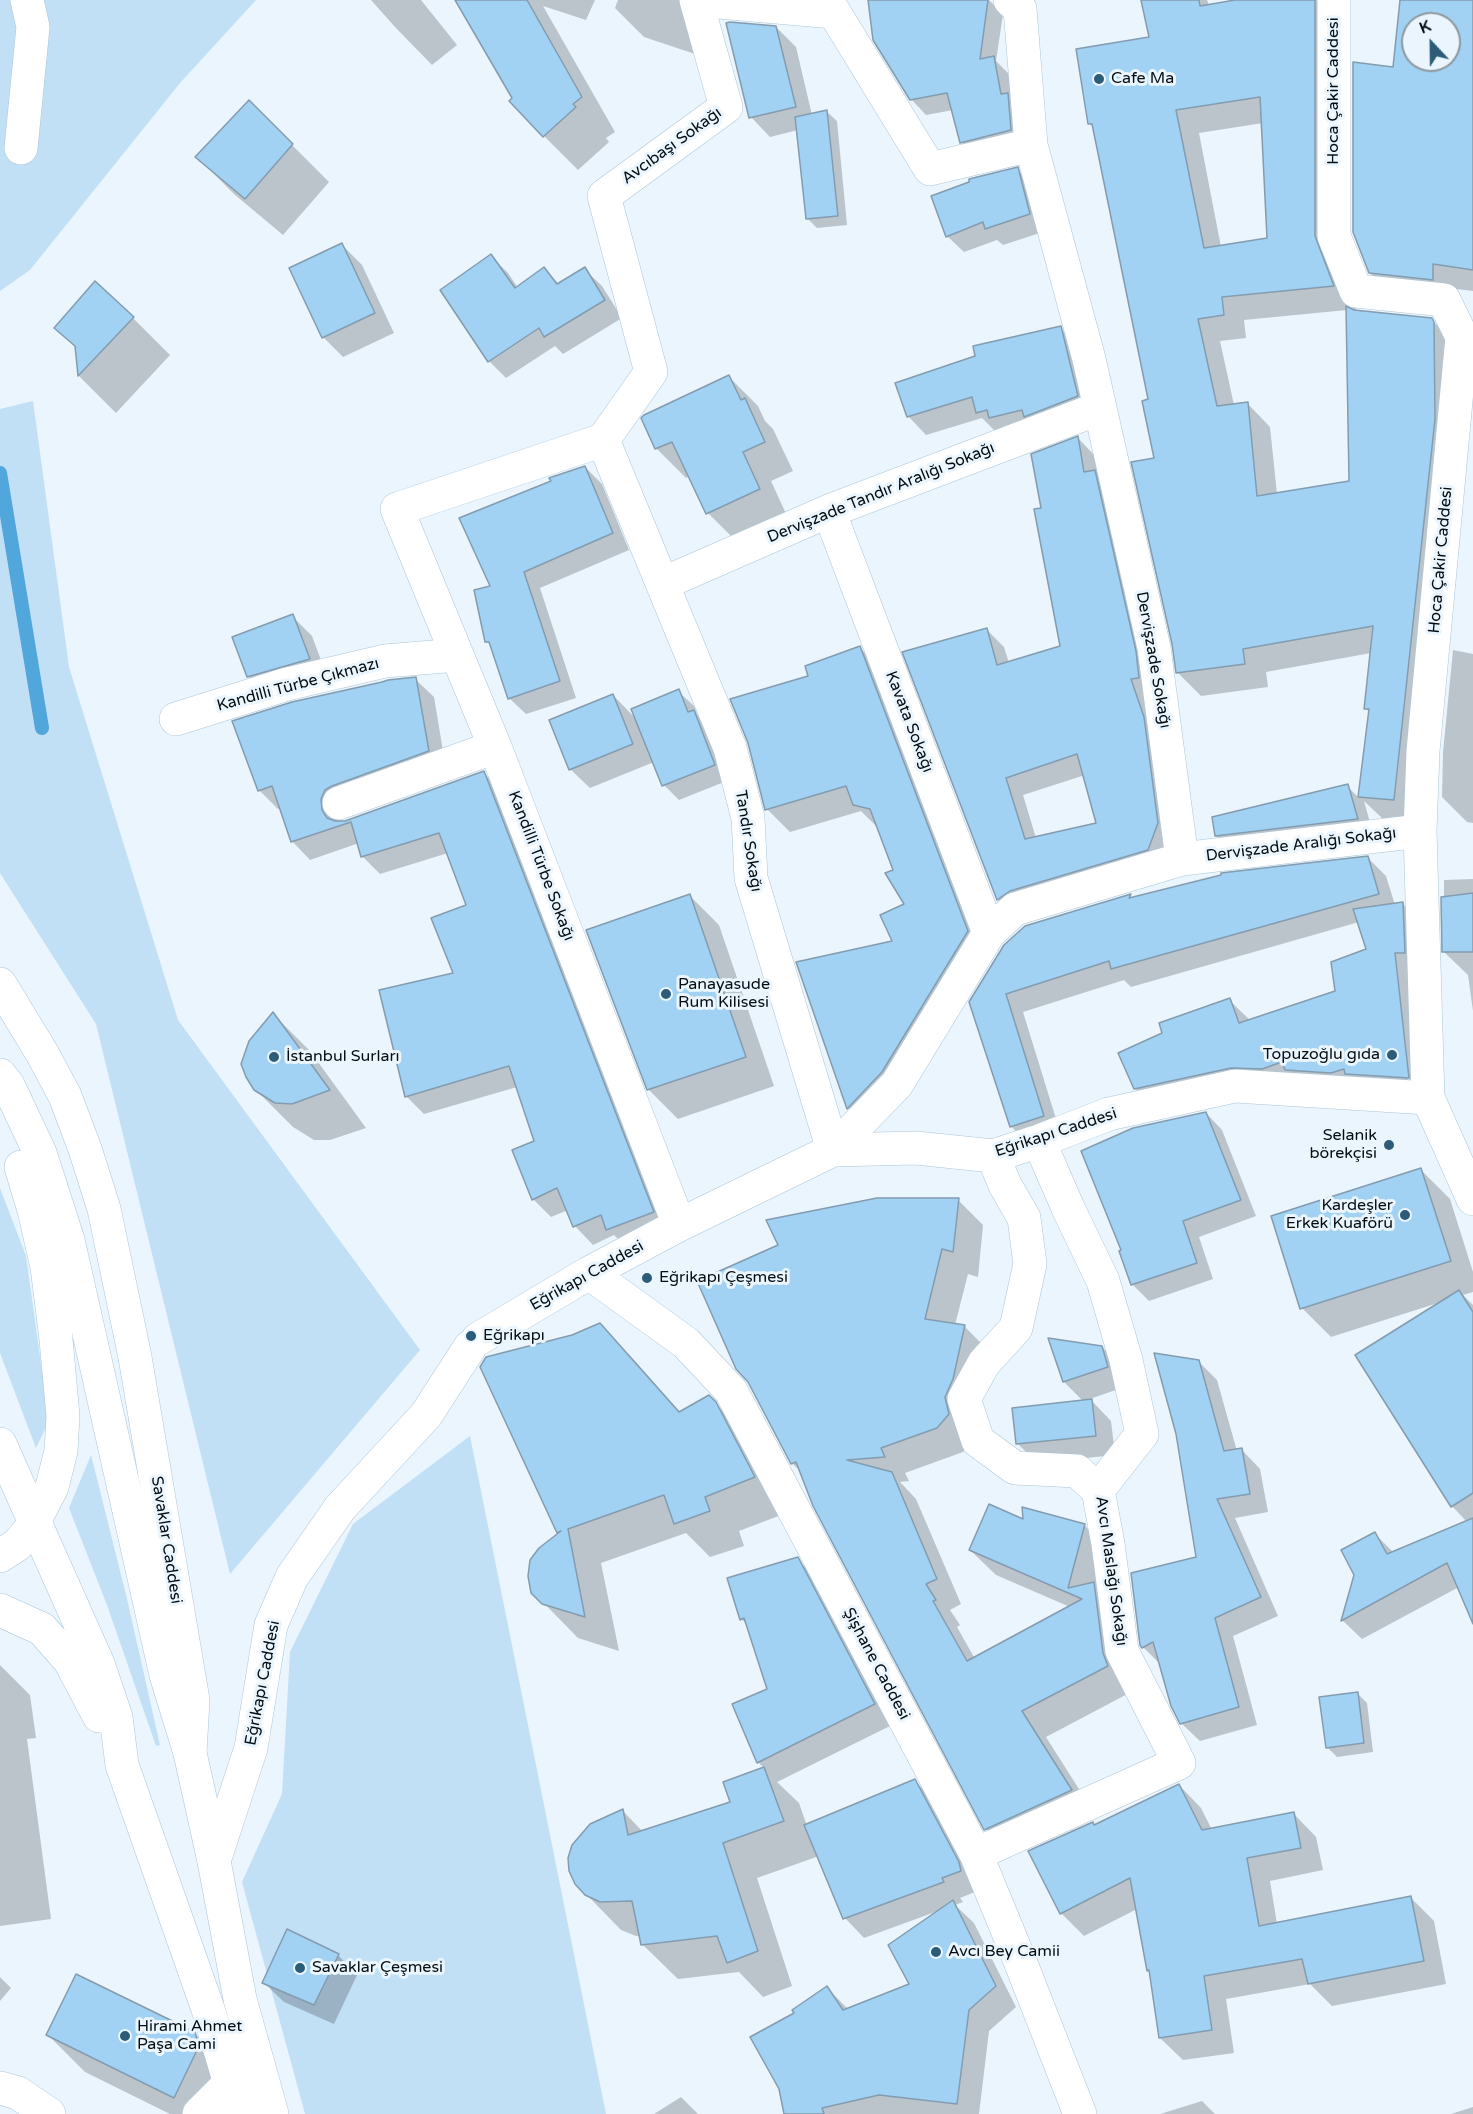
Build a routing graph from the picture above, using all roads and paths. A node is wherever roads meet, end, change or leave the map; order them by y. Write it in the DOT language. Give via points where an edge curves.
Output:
graph roads {
  1 [pos="27,0"];
  2 [pos="1334,0"];
  3 [pos="1025,3"];
  4 [pos="1031,146"];
  5 [pos="21,148"];
  6 [pos="1100,408"];
  7 [pos="603,440"];
  8 [pos="829,511"];
  9 [pos="664,583"];
  10 [pos="457,655"];
  11 [pos="176,719"];
  12 [pos="495,747"];
  13 [pos="339,803"];
  14 [pos="1420,831"];
  15 [pos="1182,859"];
  16 [pos="989,933"];
  17 [pos="0,984"];
  18 [pos="0,1075"];
  19 [pos="1428,1098"];
  20 [pos="0,1115"];
  21 [pos="1039,1141"];
  22 [pos="833,1150"];
  23 [pos="993,1156"];
  24 [pos="1472,1196"];
  25 [pos="679,1225"];
  26 [pos="589,1273"];
  27 [pos="0,1444"];
  28 [pos="1098,1490"];
  29 [pos="33,1521"];
  30 [pos="0,1556"];
  31 [pos="0,1610"];
  32 [pos="190,1753"];
  33 [pos="122,1765"];
  34 [pos="976,1854"];
  35 [pos="214,1861"];
  36 [pos="230,2083"];
  37 [pos="0,2088"];
  38 [pos="49,2114"];
  39 [pos="199,2114"];
  40 [pos="239,2114"];
  41 [pos="272,2114"];
  42 [pos="1080,2114"];
  1 -- 5 [label="main road" via="33,27"];
  2 -- 14 [label="main road, Hoca Çakir Caddesi" via="1334,236 1356,291 1444,300 1462,337 1423,751"];
  3 -- 4 [label="main road, Dervişzade Sokağı"];
  4 -- 6 [label="main road, Dervişzade Sokağı"];
  4 -- 7 [label="main road, Avcıbaşı Sokağı" via="930,169 834,12 696,0 726,107 604,196 651,372"];
  6 -- 8 [label="main road, Dervişzade Tandır Aralığı Sokağı"];
  6 -- 15 [label="main road, Dervişzade Sokağı" via="1154,648"];
  7 -- 9 [label="main road, Tandır Sokağı"];
  7 -- 10 [label="main road, Kandilli Türbe Sokağı" via="397,509"];
  8 -- 9 [label="main road, Dervişzade Tandır Aralığı Sokağı"];
  8 -- 16 [label="main road, Kavata Sokağı"];
  9 -- 22 [label="main road, Tandır Sokağı" via="730,748 748,818 751,878"];
  10 -- 11 [label="main road, Kandilli Türbe Çıkmazı" via="385,661 287,684"];
  10 -- 12 [label="main road, Kandilli Türbe Sokağı"];
  12 -- 13 [label="main road"];
  12 -- 25 [label="main road, Kandilli Türbe Sokağı"];
  14 -- 15 [label="main road, Dervişzade Aralığı Sokağı"];
  14 -- 19 [label="main road, Hoca Çakir Caddesi"];
  15 -- 16 [label="main road" via="1015,909"];
  16 -- 22 [label="main road" via="897,1084"];
  17 -- 32 [label="main road, Savaklar Caddesi" via="65,1096 104,1209 135,1356 193,1700"];
  18 -- 32 [label="main road" via="40,1153 68,1240 166,1675"];
  19 -- 21 [label="main road, Eğrikapı Caddesi" via="1235,1086 1109,1114"];
  19 -- 24 [label="main road, Hoca Çakir Caddesi"];
  20 -- 29 [label="main road" via="34,1210 47,1267 63,1416 61,1451 52,1487"];
  21 -- 23 [label="main road, Eğrikapı Caddesi"];
  21 -- 28 [label="main road, Avcı Maslağı Sokağı" via="1103,1281 1142,1434"];
  22 -- 23 [label="main road, Eğrikapı Caddesi" via="916,1148"];
  22 -- 25 [label="main road, Eğrikapı Caddesi"];
  23 -- 28 [label="main road" via="1024,1218 1030,1264 1016,1328 984,1363 963,1399 978,1441 1015,1468 1077,1471"];
  25 -- 26 [label="main road, Eğrikapı Caddesi"];
  26 -- 34 [label="main road, Şişhane Caddesi" via="686,1343 731,1391"];
  26 -- 35 [label="main road, Eğrikapı Caddesi" via="474,1343 426,1415 340,1508 292,1577 272,1625 251,1749"];
  27 -- 29 [label="main road"];
  28 -- 34 [label="main road, Avcı Maslağı Sokağı" via="1122,1651 1179,1762"];
  29 -- 30 [label="main road" via="16,1545"];
  29 -- 33 [label="main road" via="98,1664 116,1717"];
  31 -- 33 [label="main road" via="42,1629 70,1661 111,1736"];
  32 -- 35 [label="main road, Savaklar Caddesi"];
  33 -- 36 [label="main road"];
  34 -- 42 [label="main road, Şişhane Caddesi"];
  35 -- 41 [label="main road, Savaklar Caddesi" via="240,1999"];
  36 -- 39 [label="main road"];
  36 -- 40 [label="main road"];
  37 -- 38 [label="main road" via="18,2093"];
}
